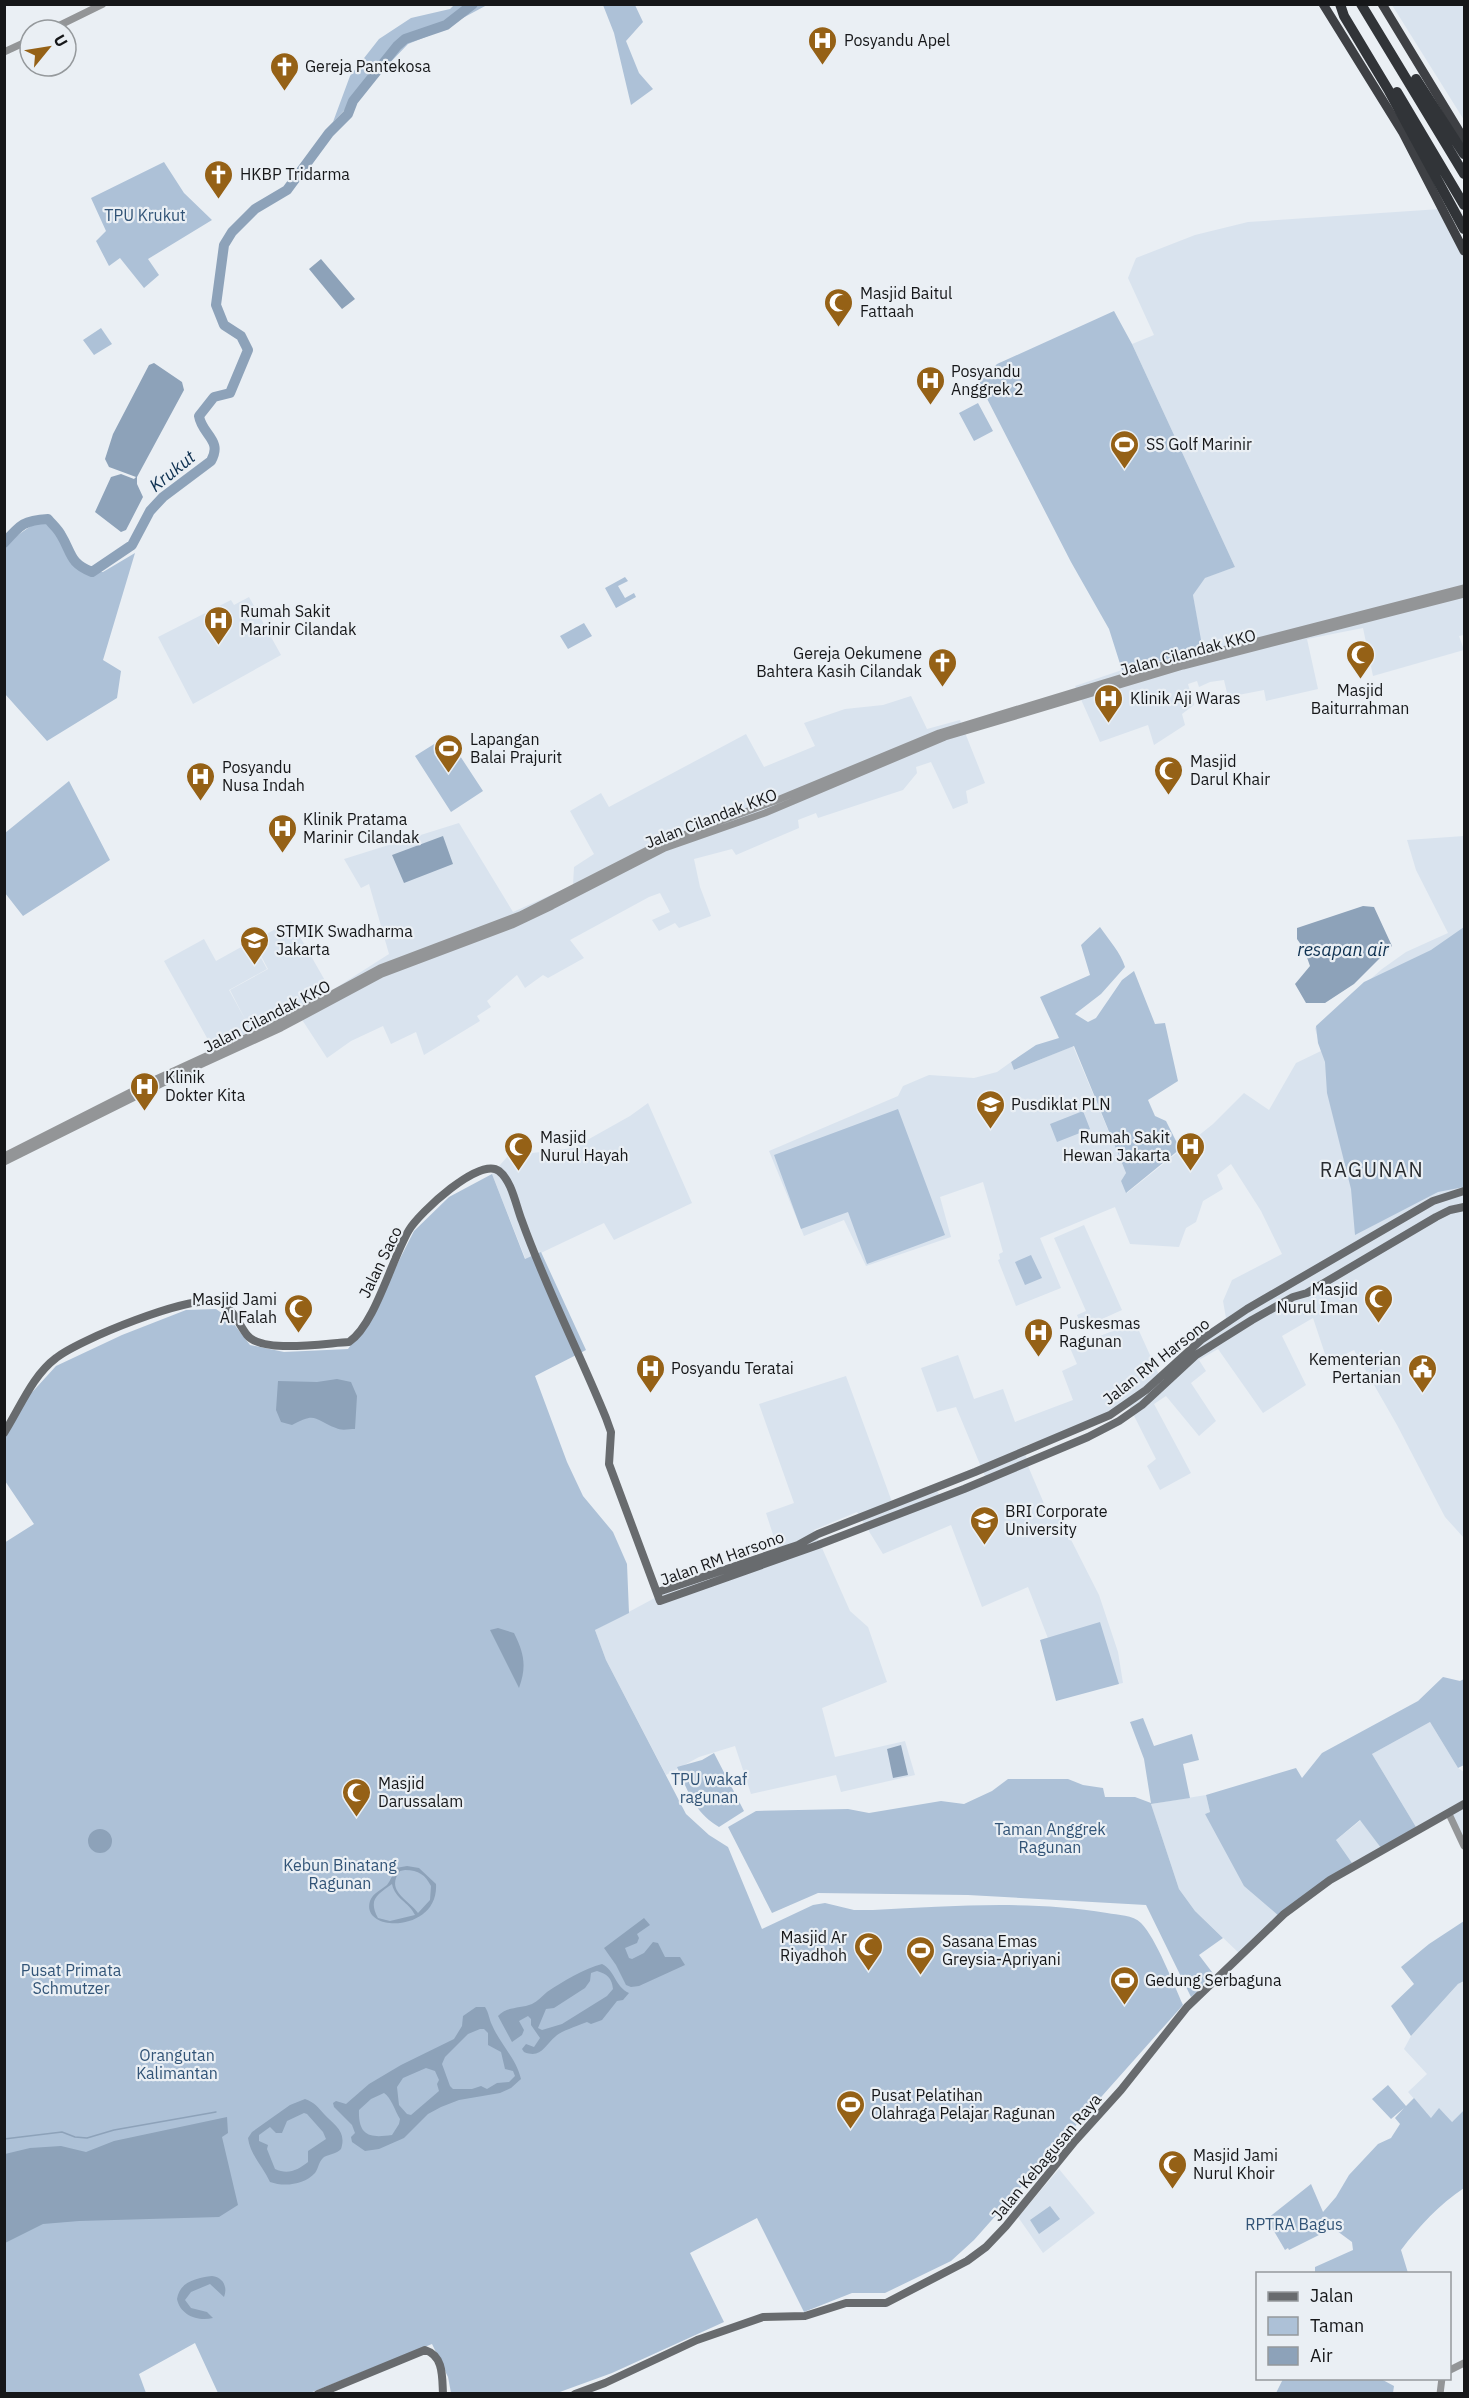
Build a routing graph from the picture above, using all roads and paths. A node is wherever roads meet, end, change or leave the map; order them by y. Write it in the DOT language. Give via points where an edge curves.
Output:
graph roads {
  1 [pos="103,4"];
  2 [pos="1323,4"];
  3 [pos="1341,4"];
  4 [pos="1382,4"];
  5 [pos="1362,5"];
  6 [pos="74,18"];
  7 [pos="18,46"];
  8 [pos="4,52"];
  9 [pos="1464,139"];
  10 [pos="1464,154"];
  11 [pos="1464,174"];
  12 [pos="1464,205"];
  13 [pos="1464,229"];
  14 [pos="1464,251"];
  15 [pos="1464,588"];
  16 [pos="1464,594"];
  17 [pos="1448,595"];
  18 [pos="1097,688"];
  19 [pos="4,1156"];
  20 [pos="4,1162"];
  21 [pos="1464,1191"];
  22 [pos="1464,1207"];
  23 [pos="4,1433"];
  24 [pos="931,1490"];
  25 [pos="935,1500"];
  26 [pos="658,1592"];
  27 [pos="1464,1804"];
  28 [pos="1449,1814"];
  29 [pos="1464,1846"];
  30 [pos="318,2394"];
  31 [pos="443,2394"];
  32 [pos="575,2394"];
  1 -- 6 [label="street"];
  2 -- 14 [label="highway" via="1403,133"];
  3 -- 12 [label="highway"];
  3 -- 13 [label="highway" via="1344,16"];
  4 -- 9 [label="highway"];
  5 -- 10 [label="highway" via="1377,21"];
  5 -- 11 [label="highway"];
  7 -- 8 [label="street"];
  15 -- 17 [label="street, Jalan Cilandak KKO"];
  16 -- 17 [label="street, Jalan Cilandak KKO"];
  17 -- 18 [label="street, Jalan Cilandak KKO"];
  18 -- 19 [label="street, Jalan Cilandak KKO" via="939,733 658,844 520,915 373,971 278,1023"];
  18 -- 20 [label="street, Jalan Cilandak KKO" via="945,737 765,813 665,848 512,924 382,974 281,1028"];
  21 -- 24 [label="main road, Jalan RM Harsono" via="1433,1201 1247,1310 1201,1340 1146,1390 1110,1415"];
  22 -- 25 [label="main road, Jalan RM Harsono" via="1436,1217 1307,1293 1252,1320 1193,1357 1143,1405 1119,1421"];
  23 -- 26 [label="main road, Jalan Saco" via="32,1385 55,1358 80,1343 159,1311 215,1301 228,1307 247,1335 260,1343 277,1346 349,1342 366,1320 418,1218 453,1187 488,1167 499,1171 507,1182 606,1418 610,1432 609,1464"];
  24 -- 25 [label="main road"];
  24 -- 26 [label="main road, Jalan RM Harsono" via="798,1545"];
  25 -- 26 [label="main road, Jalan RM Harsono" via="660,1601"];
  27 -- 28 [label="main road, Jalan Kebagusan Raya"];
  28 -- 29 [label="street"];
  28 -- 32 [label="main road, Jalan Kebagusan Raya" via="1336,1876 1284,1914 1187,2007 1006,2226 967,2260 886,2303 846,2303 805,2316 763,2318 697,2340"];
  30 -- 31 [label="main road" via="425,2349 441,2365"];
}
